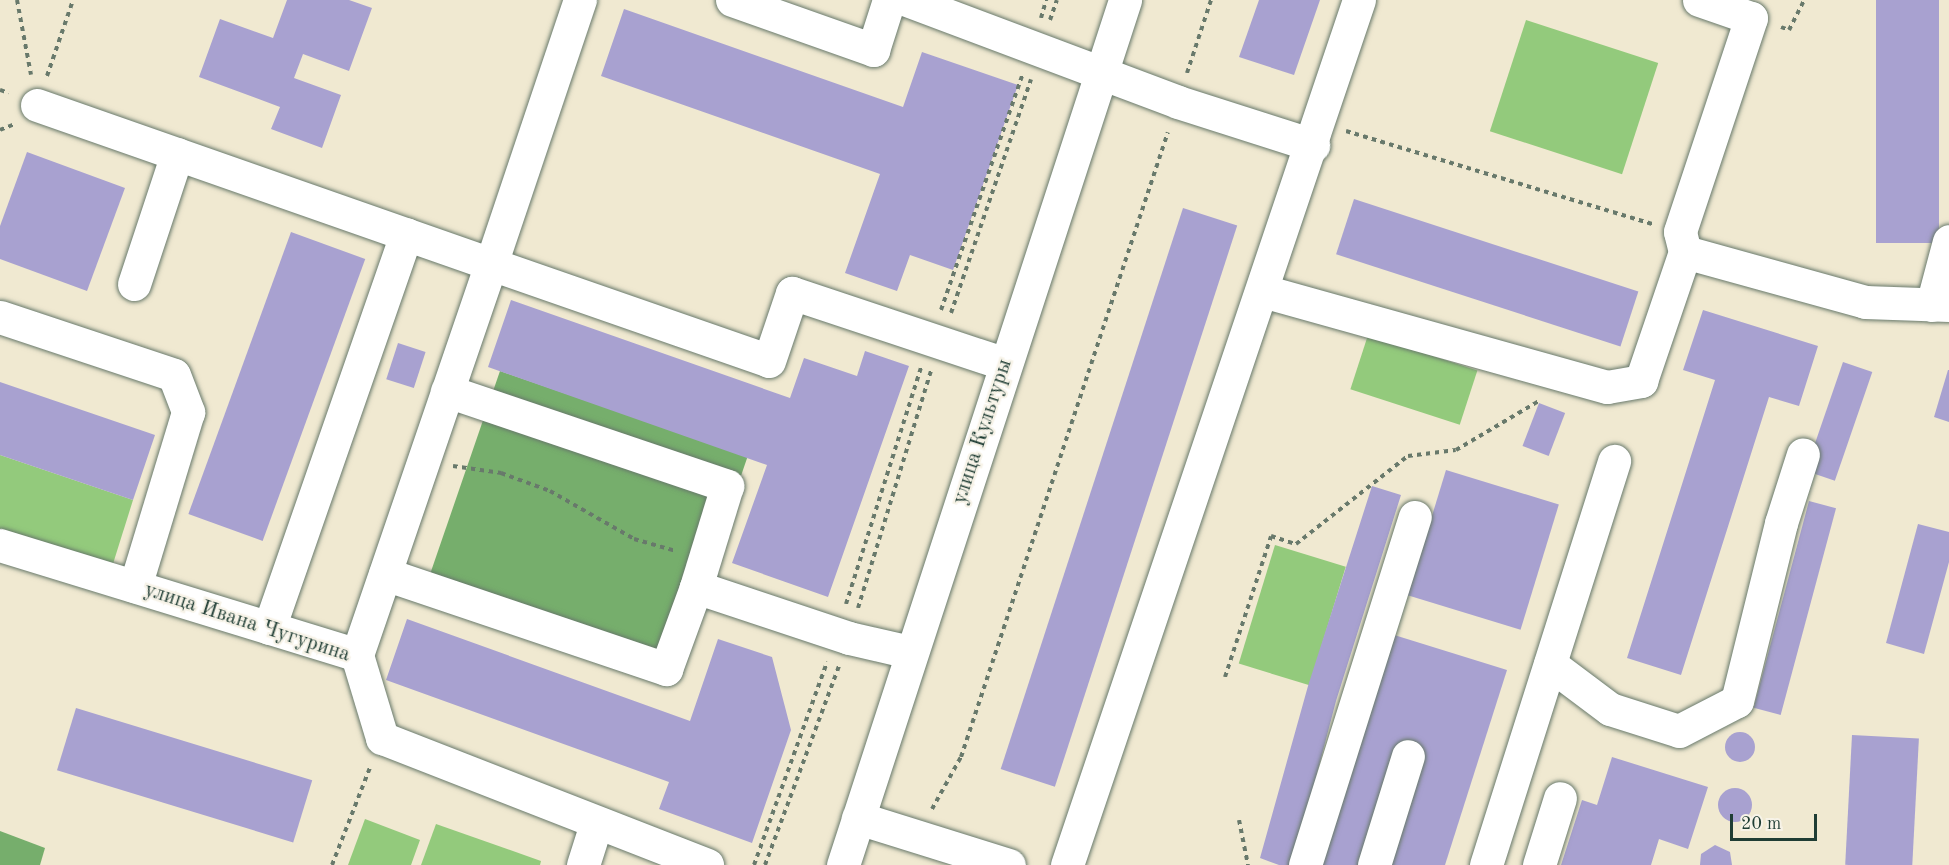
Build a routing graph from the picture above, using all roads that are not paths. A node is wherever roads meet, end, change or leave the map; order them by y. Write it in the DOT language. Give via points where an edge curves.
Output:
graph roads {
  1 [pos="580,0"];
  2 [pos="732,0"];
  3 [pos="890,0"];
  4 [pos="906,0"];
  5 [pos="1125,0"];
  6 [pos="1359,0"];
  7 [pos="1699,0"];
  8 [pos="1101,74"];
  9 [pos="37,105"];
  10 [pos="1316,134"];
  11 [pos="177,154"];
  12 [pos="406,234"];
  13 [pos="1949,241"];
  14 [pos="1682,242"];
  15 [pos="491,264"];
  16 [pos="134,284"];
  17 [pos="1263,291"];
  18 [pos="1941,305"];
  19 [pos="0,317"];
  20 [pos="1005,364"];
  21 [pos="447,391"];
  22 [pos="1803,454"];
  23 [pos="1614,461"];
  24 [pos="1415,517"];
  25 [pos="0,544"];
  26 [pos="385,574"];
  27 [pos="135,586"];
  28 [pos="696,587"];
  29 [pos="269,628"];
  30 [pos="910,652"];
  31 [pos="357,655"];
  32 [pos="1550,664"];
  33 [pos="1408,756"];
  34 [pos="1560,798"];
  35 [pos="858,818"];
  36 [pos="596,824"];
  37 [pos="583,865"];
  38 [pos="707,865"];
  39 [pos="843,865"];
  40 [pos="1009,865"];
  41 [pos="1067,865"];
  42 [pos="1305,865"];
  43 [pos="1374,865"];
  44 [pos="1486,865"];
  45 [pos="1539,865"];
  1 -- 15 [label="street"];
  2 -- 3 [label="street" via="873,50"];
  4 -- 8 [label="street"];
  5 -- 8 [label="street, улица Культуры"];
  6 -- 10 [label="street"];
  7 -- 14 [label="street" via="1751,18"];
  8 -- 10 [label="street" via="1178,102"];
  8 -- 20 [label="street, улица Культуры"];
  9 -- 11 [label="street"];
  10 -- 17 [label="street"];
  11 -- 12 [label="street"];
  11 -- 16 [label="street"];
  12 -- 15 [label="street"];
  12 -- 29 [label="street"];
  13 -- 18 [label="street"];
  14 -- 17 [label="street" via="1641,381 1606,387"];
  14 -- 18 [label="street" via="1865,302"];
  15 -- 20 [label="street" via="769,361 792,293"];
  15 -- 21 [label="street"];
  17 -- 41 [label="street"];
  19 -- 27 [label="street" via="174,375 188,412"];
  20 -- 30 [label="street, улица Культуры"];
  21 -- 26 [label="street"];
  21 -- 28 [label="street" via="726,486"];
  22 -- 32 [label="street" via="1781,523 1737,701 1679,731 1610,709"];
  23 -- 32 [label="street"];
  24 -- 42 [label="street"];
  25 -- 27 [label="street, улица Ивана Чугурина"];
  26 -- 28 [label="street" via="666,669"];
  26 -- 31 [label="street"];
  27 -- 29 [label="street, улица Ивана Чугурина"];
  28 -- 30 [label="street" via="843,636"];
  29 -- 31 [label="street, улица Ивана Чугурина"];
  30 -- 35 [label="street, улица Культуры"];
  31 -- 36 [label="street, улица Ивана Чугурина" via="382,738"];
  32 -- 44 [label="street"];
  33 -- 43 [label="street"];
  34 -- 45 [label="street"];
  35 -- 39 [label="street, улица Культуры"];
  35 -- 40 [label="street"];
  36 -- 37 [label="street"];
  36 -- 38 [label="street"];
}
